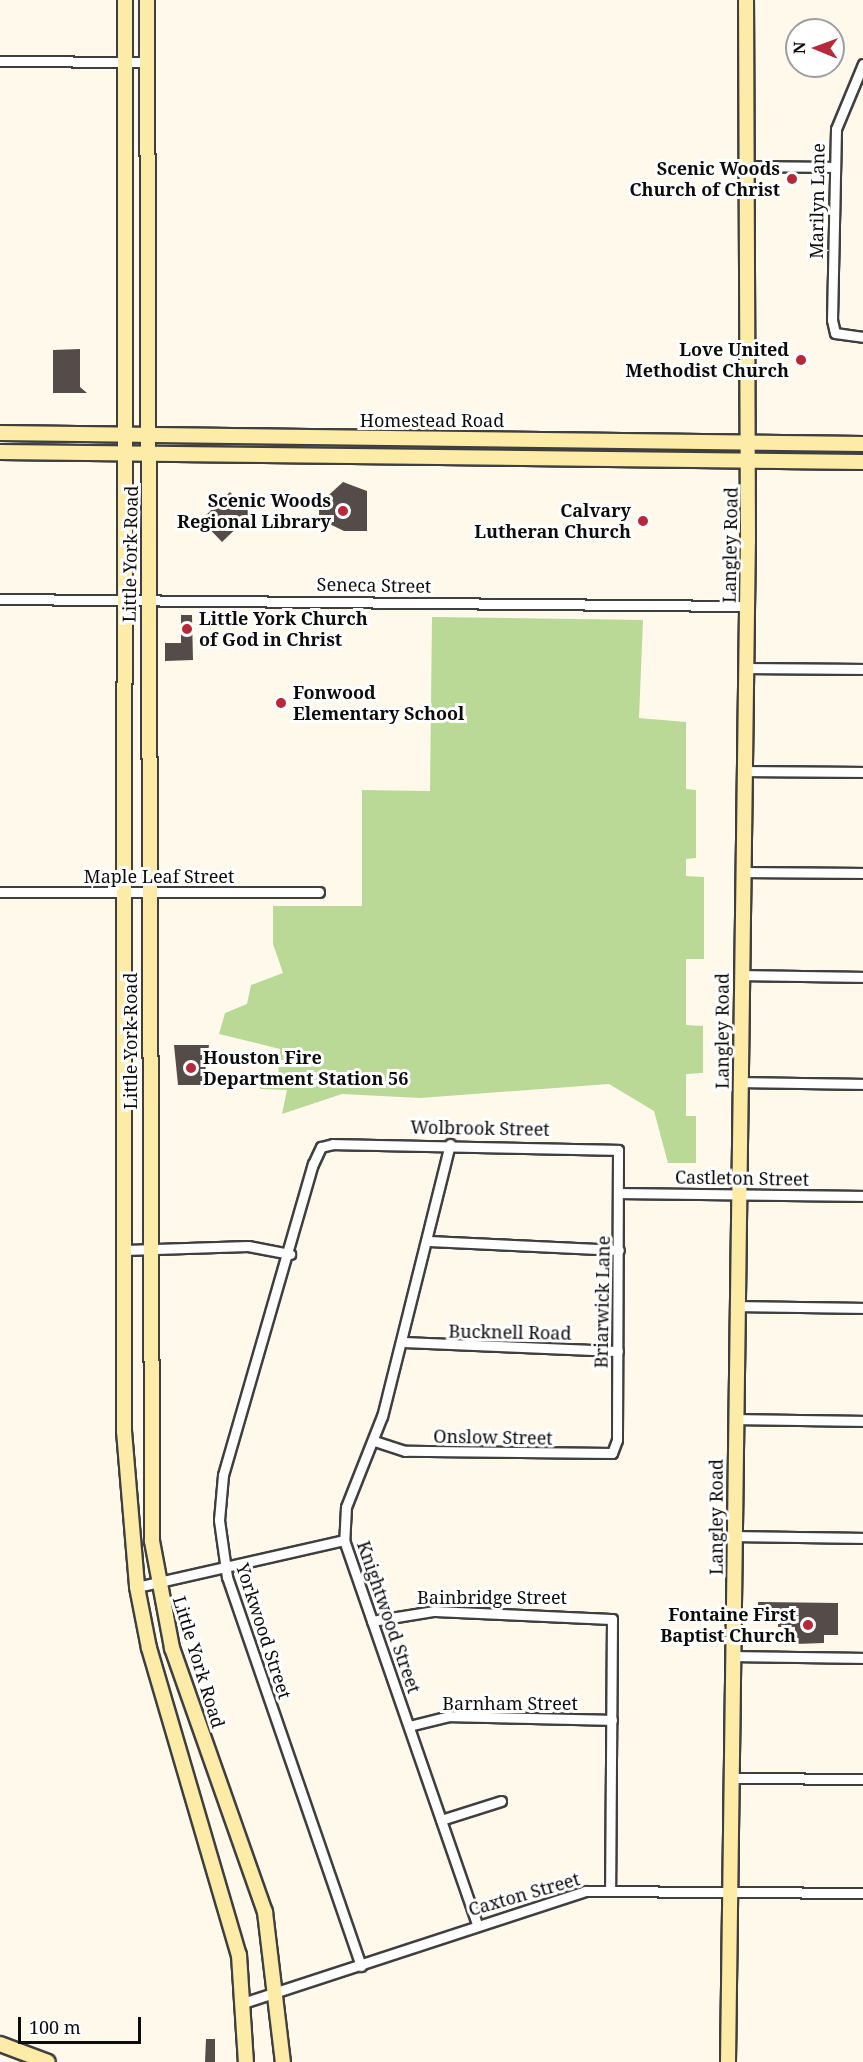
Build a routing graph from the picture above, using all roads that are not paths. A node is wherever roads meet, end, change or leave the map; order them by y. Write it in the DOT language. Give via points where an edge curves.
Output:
graph roads {
  1 [pos="125,0"];
  2 [pos="147,0"];
  3 [pos="746,0"];
  4 [pos="0,62"];
  5 [pos="148,62"];
  6 [pos="124,63"];
  7 [pos="863,64"];
  8 [pos="746,166"];
  9 [pos="833,167"];
  10 [pos="126,279"];
  11 [pos="149,279"];
  12 [pos="863,337"];
  13 [pos="0,433"];
  14 [pos="127,435"];
  15 [pos="150,435"];
  16 [pos="321,438"];
  17 [pos="608,440"];
  18 [pos="863,444"];
  19 [pos="749,446"];
  20 [pos="0,452"];
  21 [pos="126,453"];
  22 [pos="150,455"];
  23 [pos="320,455"];
  24 [pos="609,459"];
  25 [pos="748,460"];
  26 [pos="863,462"];
  27 [pos="147,598"];
  28 [pos="0,599"];
  29 [pos="124,601"];
  30 [pos="747,606"];
  31 [pos="746,668"];
  32 [pos="863,669"];
  33 [pos="743,771"];
  34 [pos="863,772"];
  35 [pos="743,872"];
  36 [pos="863,873"];
  37 [pos="0,892"];
  38 [pos="123,892"];
  39 [pos="319,892"];
  40 [pos="147,893"];
  41 [pos="741,975"];
  42 [pos="863,977"];
  43 [pos="124,1035"];
  44 [pos="148,1036"];
  45 [pos="124,1072"];
  46 [pos="148,1072"];
  47 [pos="740,1082"];
  48 [pos="863,1084"];
  49 [pos="341,1144"];
  50 [pos="450,1144"];
  51 [pos="618,1150"];
  52 [pos="621,1193"];
  53 [pos="740,1195"];
  54 [pos="863,1197"];
  55 [pos="429,1241"];
  56 [pos="149,1250"];
  57 [pos="619,1250"];
  58 [pos="125,1251"];
  59 [pos="290,1254"];
  60 [pos="737,1306"];
  61 [pos="863,1308"];
  62 [pos="402,1342"];
  63 [pos="618,1351"];
  64 [pos="124,1388"];
  65 [pos="150,1389"];
  66 [pos="735,1419"];
  67 [pos="863,1421"];
  68 [pos="374,1441"];
  69 [pos="612,1453"];
  70 [pos="126,1470"];
  71 [pos="151,1470"];
  72 [pos="734,1536"];
  73 [pos="863,1538"];
  74 [pos="344,1540"];
  75 [pos="224,1565"];
  76 [pos="157,1580"];
  77 [pos="137,1587"];
  78 [pos="372,1621"];
  79 [pos="733,1656"];
  80 [pos="863,1658"];
  81 [pos="612,1720"];
  82 [pos="409,1726"];
  83 [pos="731,1778"];
  84 [pos="863,1779"];
  85 [pos="501,1801"];
  86 [pos="441,1820"];
  87 [pos="610,1890"];
  88 [pos="729,1891"];
  89 [pos="863,1893"];
  90 [pos="477,1924"];
  91 [pos="361,1966"];
  92 [pos="278,1994"];
  93 [pos="243,2002"];
  94 [pos="0,2044"];
  95 [pos="48,2062"];
  96 [pos="246,2062"];
  97 [pos="283,2062"];
  98 [pos="728,2062"];
  1 -- 6 [label="main road, Little York Road"];
  2 -- 5 [label="main road, Little York Road"];
  3 -- 8 [label="main road, Langley Road"];
  4 -- 6 [label="street"];
  5 -- 6 [label="street"];
  5 -- 11 [label="main road, Little York Road"];
  6 -- 10 [label="main road, Little York Road"];
  7 -- 9 [label="street, Marilyn Lane" via="836,129"];
  8 -- 9 [label="street"];
  8 -- 19 [label="main road, Langley Road"];
  9 -- 12 [label="street, Marilyn Lane" via="835,333"];
  10 -- 11 [label="main road"];
  10 -- 14 [label="main road, Little York Road"];
  11 -- 15 [label="main road, Little York Road"];
  13 -- 14 [label="main road, Homestead Road"];
  14 -- 15 [label="main road, Homestead Road"];
  14 -- 21 [label="main road, Little York Road"];
  15 -- 16 [label="main road, Homestead Road"];
  15 -- 22 [label="main road, Little York Road"];
  16 -- 17 [label="main road, Homestead Road"];
  16 -- 23 [label="main road"];
  17 -- 19 [label="main road, Homestead Road"];
  17 -- 24 [label="main road"];
  18 -- 19 [label="main road, Homestead Road"];
  19 -- 25 [label="main road, Langley Road"];
  20 -- 21 [label="main road, Homestead Road"];
  21 -- 22 [label="main road, Homestead Road"];
  21 -- 29 [label="main road, Little York Road"];
  22 -- 23 [label="main road, Homestead Road"];
  22 -- 27 [label="main road, Little York Road"];
  23 -- 24 [label="main road, Homestead Road"];
  24 -- 25 [label="main road, Homestead Road"];
  25 -- 26 [label="main road, Homestead Road"];
  25 -- 30 [label="main road, Langley Road"];
  27 -- 29 [label="street, Seneca Street"];
  27 -- 30 [label="street, Seneca Street"];
  27 -- 40 [label="main road, Little York Road"];
  28 -- 29 [label="street, Seneca Street"];
  29 -- 38 [label="main road, Little York Road"];
  30 -- 31 [label="main road, Langley Road"];
  31 -- 32 [label="street"];
  31 -- 33 [label="main road, Langley Road"];
  33 -- 34 [label="street"];
  33 -- 35 [label="main road, Langley Road"];
  35 -- 36 [label="street"];
  35 -- 41 [label="main road, Langley Road"];
  37 -- 38 [label="street, Maple Leaf Street"];
  38 -- 40 [label="street, Maple Leaf Street"];
  38 -- 43 [label="main road, Little York Road"];
  39 -- 40 [label="street, Maple Leaf Street"];
  40 -- 44 [label="main road, Little York Road"];
  41 -- 42 [label="street"];
  41 -- 47 [label="main road, Langley Road"];
  43 -- 44 [label="main road"];
  43 -- 45 [label="main road, Little York Road"];
  44 -- 46 [label="main road, Little York Road"];
  45 -- 46 [label="main road"];
  45 -- 58 [label="main road, Little York Road"];
  46 -- 56 [label="main road, Little York Road"];
  47 -- 48 [label="street"];
  47 -- 53 [label="main road, Langley Road"];
  49 -- 50 [label="street, Wolbrook Street"];
  49 -- 59 [label="street, Yorkwood Street" via="321,1147 313,1164"];
  50 -- 51 [label="street, Wolbrook Street"];
  50 -- 55 [label="street, Knightwood Street"];
  51 -- 52 [label="street, Briarwick Lane"];
  52 -- 53 [label="street, Castleton Street"];
  52 -- 57 [label="street, Briarwick Lane"];
  53 -- 54 [label="street, Castleton Street"];
  53 -- 60 [label="main road, Langley Road"];
  55 -- 57 [label="street"];
  55 -- 62 [label="street, Knightwood Street"];
  56 -- 58 [label="street"];
  56 -- 59 [label="street" via="248,1246"];
  56 -- 65 [label="main road, Little York Road"];
  57 -- 63 [label="street, Briarwick Lane"];
  58 -- 64 [label="main road, Little York Road"];
  59 -- 75 [label="street, Yorkwood Street" via="223,1475 219,1520"];
  60 -- 61 [label="street"];
  60 -- 66 [label="main road, Langley Road"];
  62 -- 63 [label="street, Bucknell Road"];
  62 -- 68 [label="street, Knightwood Street"];
  63 -- 69 [label="street, Briarwick Lane" via="617,1440"];
  64 -- 65 [label="main road"];
  64 -- 70 [label="main road, Little York Road"];
  65 -- 71 [label="main road, Little York Road"];
  66 -- 67 [label="street"];
  66 -- 72 [label="main road, Langley Road"];
  68 -- 69 [label="street, Onslow Street" via="405,1451"];
  68 -- 74 [label="street, Knightwood Street" via="346,1507"];
  70 -- 71 [label="main road"];
  70 -- 77 [label="main road, Little York Road"];
  71 -- 76 [label="main road, Little York Road"];
  72 -- 73 [label="street"];
  72 -- 79 [label="main road, Langley Road"];
  74 -- 75 [label="street"];
  74 -- 78 [label="street, Knightwood Street"];
  75 -- 76 [label="street"];
  75 -- 91 [label="street, Yorkwood Street"];
  76 -- 77 [label="street"];
  76 -- 92 [label="main road, Little York Road" via="184,1686 253,1869"];
  77 -- 93 [label="main road, Little York Road" via="149,1648 239,1955"];
  78 -- 81 [label="street, Bainbridge Street" via="434,1611 612,1619"];
  78 -- 82 [label="street, Knightwood Street"];
  79 -- 80 [label="street"];
  79 -- 83 [label="main road, Langley Road"];
  81 -- 82 [label="street, Barnham Street" via="449,1716"];
  81 -- 87 [label="street"];
  82 -- 86 [label="street, Knightwood Street"];
  83 -- 84 [label="street"];
  83 -- 88 [label="main road, Langley Road"];
  85 -- 86 [label="street"];
  86 -- 90 [label="street, Knightwood Street"];
  87 -- 88 [label="street, Caxton Street"];
  87 -- 90 [label="street, Caxton Street" via="565,1895"];
  88 -- 89 [label="street, Caxton Street"];
  88 -- 98 [label="main road, Langley Road"];
  90 -- 91 [label="street, Caxton Street"];
  91 -- 92 [label="street, Caxton Street"];
  92 -- 93 [label="street, Caxton Street"];
  92 -- 97 [label="main road, Little York Road"];
  93 -- 96 [label="main road, Little York Road"];
  94 -- 95 [label="main road"];
}
